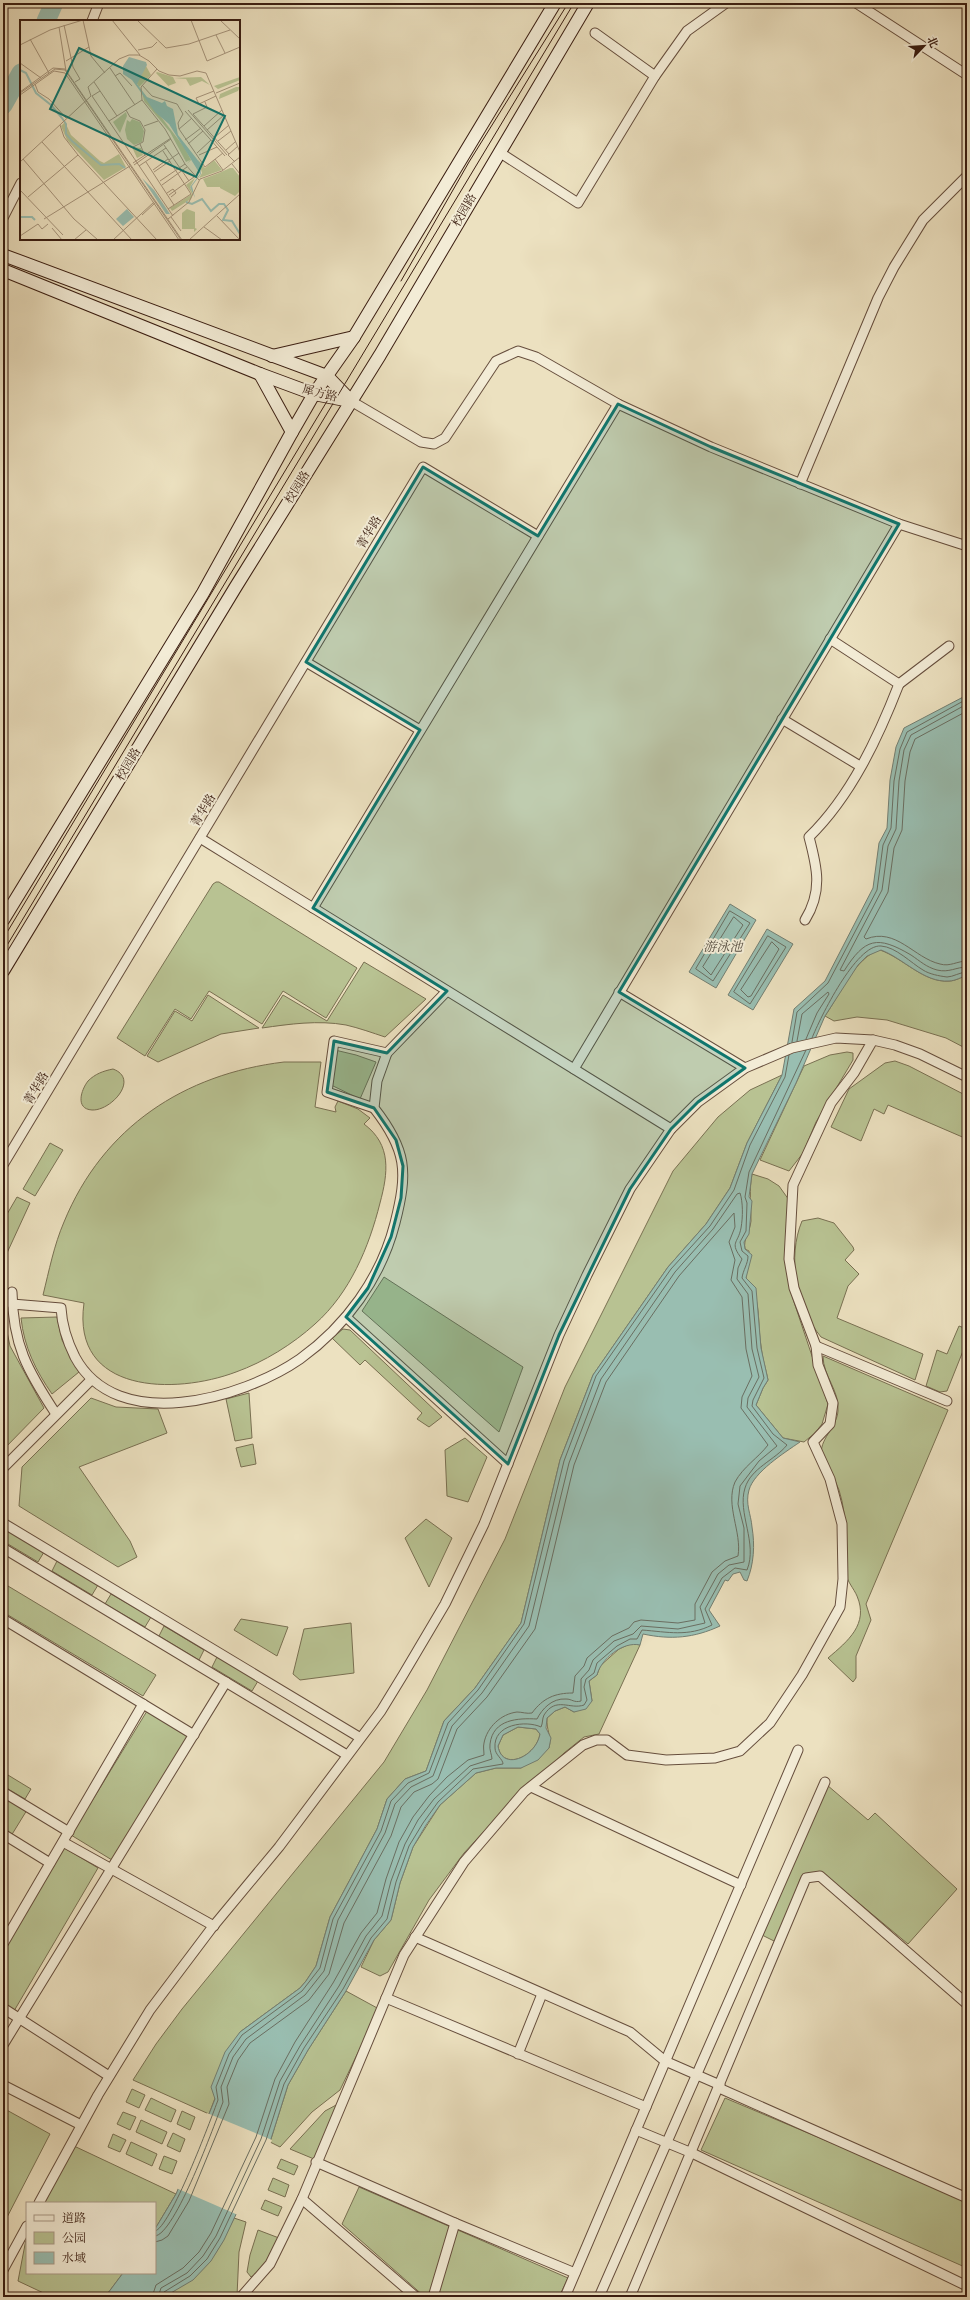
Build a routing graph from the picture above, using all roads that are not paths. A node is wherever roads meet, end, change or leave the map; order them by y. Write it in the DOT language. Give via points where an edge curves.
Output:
graph roads {
  1 [pos="99,3"];
  2 [pos="555,3"];
  3 [pos="588,3"];
  4 [pos="726,3"];
  5 [pos="856,3"];
  6 [pos="92,20"];
  7 [pos="595,33"];
  8 [pos="967,75"];
  9 [pos="655,76"];
  10 [pos="499,152"];
  11 [pos="967,176"];
  12 [pos="20,185"];
  13 [pos="3,218"];
  14 [pos="3,255"];
  15 [pos="3,270"];
  16 [pos="354,337"];
  17 [pos="272,356"];
  18 [pos="260,374"];
  19 [pos="327,376"];
  20 [pos="314,394"];
  21 [pos="351,401"];
  22 [pos="618,404"];
  23 [pos="292,432"];
  24 [pos="800,484"];
  25 [pos="899,524"];
  26 [pos="538,536"];
  27 [pos="967,546"];
  28 [pos="830,639"];
  29 [pos="950,646"];
  30 [pos="306,662"];
  31 [pos="899,684"];
  32 [pos="782,719"];
  33 [pos="420,730"];
  34 [pos="860,766"];
  35 [pos="200,838"];
  36 [pos="313,908"];
  37 [pos="3,920"];
  38 [pos="804,920"];
  39 [pos="3,970"];
  40 [pos="447,991"];
  41 [pos="619,992"];
  42 [pos="873,1040"];
  43 [pos="387,1053"];
  44 [pos="745,1068"];
  45 [pos="574,1069"];
  46 [pos="967,1077"];
  47 [pos="374,1108"];
  48 [pos="671,1129"];
  49 [pos="3,1165"];
  50 [pos="12,1292"];
  51 [pos="12,1304"];
  52 [pos="346,1317"];
  53 [pos="816,1346"];
  54 [pos="91,1380"];
  55 [pos="947,1401"];
  56 [pos="56,1414"];
  57 [pos="508,1464"];
  58 [pos="3,1468"];
  59 [pos="3,1523"];
  60 [pos="3,1548"];
  61 [pos="3,1619"];
  62 [pos="226,1682"];
  63 [pos="143,1704"];
  64 [pos="194,1735"];
  65 [pos="360,1737"];
  66 [pos="798,1750"];
  67 [pos="347,1755"];
  68 [pos="825,1782"];
  69 [pos="531,1787"];
  70 [pos="3,1792"];
  71 [pos="69,1832"];
  72 [pos="3,1834"];
  73 [pos="63,1842"];
  74 [pos="50,1863"];
  75 [pos="112,1868"];
  76 [pos="741,1885"];
  77 [pos="214,1926"];
  78 [pos="415,1937"];
  79 [pos="3,1944"];
  80 [pos="542,1994"];
  81 [pos="386,1998"];
  82 [pos="967,2004"];
  83 [pos="3,2008"];
  84 [pos="20,2018"];
  85 [pos="3,2045"];
  86 [pos="518,2054"];
  87 [pos="665,2061"];
  88 [pos="696,2075"];
  89 [pos="109,2076"];
  90 [pos="3,2085"];
  91 [pos="719,2087"];
  92 [pos="646,2108"];
  93 [pos="80,2125"];
  94 [pos="636,2130"];
  95 [pos="667,2142"];
  96 [pos="692,2153"];
  97 [pos="316,2162"];
  98 [pos="967,2198"];
  99 [pos="302,2199"];
  100 [pos="40,2202"];
  101 [pos="455,2224"];
  102 [pos="26,2228"];
  103 [pos="3,2270"];
  104 [pos="575,2273"];
  105 [pos="967,2286"];
  106 [pos="241,2297"];
  107 [pos="416,2297"];
  108 [pos="433,2297"];
  109 [pos="565,2297"];
  110 [pos="599,2297"];
  111 [pos="630,2297"];
  1 -- 6 [label="street"];
  2 -- 16 [label="street"];
  3 -- 10 [label="street, 校园路"];
  4 -- 9 [label="street" via="687,31"];
  5 -- 8 [label="street"];
  7 -- 9 [label="street"];
  9 -- 10 [label="street" via="578,203"];
  10 -- 21 [label="street, 校园路"];
  11 -- 24 [label="street" via="923,220 894,267 878,298"];
  12 -- 13 [label="street"];
  14 -- 17 [label="street, 犀方路"];
  15 -- 18 [label="street, 犀方路"];
  16 -- 17 [label="street"];
  16 -- 19 [label="street"];
  17 -- 19 [label="street, 犀方路"];
  18 -- 20 [label="street, 犀方路"];
  18 -- 23 [label="street"];
  19 -- 20 [label="street"];
  19 -- 21 [label="street, 犀方路"];
  20 -- 21 [label="street, 犀方路"];
  20 -- 23 [label="street"];
  21 -- 22 [label="street" via="425,443 434,444 445,438 492,364 512,353 525,353"];
  21 -- 39 [label="street, 校园路"];
  22 -- 24 [label="street" via="711,448"];
  22 -- 26 [label="street"];
  23 -- 37 [label="street" via="203,593"];
  24 -- 25 [label="street"];
  25 -- 27 [label="street"];
  25 -- 28 [label="street"];
  26 -- 30 [label="street, 菁华路" via="423,467"];
  26 -- 33 [label="street"];
  28 -- 31 [label="street"];
  28 -- 32 [label="street"];
  29 -- 31 [label="street"];
  30 -- 33 [label="street"];
  30 -- 35 [label="street, 菁华路"];
  31 -- 34 [label="street" via="880,733"];
  32 -- 34 [label="street"];
  32 -- 41 [label="street"];
  33 -- 36 [label="street"];
  34 -- 38 [label="street" via="824,822 808,837 818,872 813,907"];
  35 -- 36 [label="street"];
  35 -- 49 [label="street, 菁华路"];
  36 -- 40 [label="street"];
  40 -- 43 [label="street"];
  40 -- 45 [label="street"];
  41 -- 44 [label="street"];
  41 -- 45 [label="street"];
  42 -- 44 [label="street" via="836,1038 792,1048"];
  42 -- 46 [label="street" via="920,1054"];
  42 -- 53 [label="street" via="854,1073 832,1103 793,1185 789,1259 794,1288"];
  43 -- 47 [label="street" via="377,1081"];
  43 -- 47 [label="street" via="334,1041 327,1092"];
  44 -- 48 [label="street" via="698,1102"];
  45 -- 48 [label="street"];
  47 -- 52 [label="street" via="396,1140 403,1166 401,1198 391,1237 368,1288"];
  48 -- 57 [label="street" via="630,1189 586,1275 559,1335"];
  50 -- 51 [label="street"];
  51 -- 54 [label="street" via="61,1308 64,1331 71,1348"];
  51 -- 56 [label="street" via="20,1352"];
  52 -- 54 [label="street" via="300,1358 270,1377 208,1398 175,1403 134,1400 120,1397"];
  52 -- 57 [label="street"];
  53 -- 55 [label="street"];
  53 -- 69 [label="street" via="818,1365 833,1402 830,1424 813,1442 830,1479 842,1524 843,1579 840,1607 802,1675 770,1723 740,1751 715,1758 666,1760 627,1755 607,1740 596,1740 583,1745"];
  54 -- 56 [label="street"];
  56 -- 58 [label="street"];
  57 -- 65 [label="street" via="484,1524 445,1604 384,1705"];
  59 -- 65 [label="street"];
  60 -- 62 [label="street"];
  61 -- 63 [label="street"];
  62 -- 64 [label="street"];
  62 -- 67 [label="street"];
  63 -- 64 [label="street"];
  63 -- 71 [label="street"];
  64 -- 75 [label="street"];
  65 -- 67 [label="street"];
  66 -- 76 [label="street"];
  67 -- 77 [label="street" via="279,1847"];
  68 -- 88 [label="street"];
  69 -- 76 [label="street"];
  69 -- 78 [label="street" via="464,1862"];
  70 -- 71 [label="street"];
  71 -- 73 [label="street"];
  72 -- 74 [label="street"];
  73 -- 74 [label="street"];
  73 -- 75 [label="street"];
  74 -- 79 [label="street"];
  75 -- 77 [label="street"];
  75 -- 84 [label="street"];
  76 -- 87 [label="street"];
  77 -- 89 [label="street" via="150,2010"];
  78 -- 80 [label="street"];
  78 -- 81 [label="street" via="404,1955"];
  80 -- 86 [label="street"];
  80 -- 87 [label="street" via="630,2032"];
  81 -- 86 [label="street"];
  81 -- 97 [label="street"];
  82 -- 91 [label="street" via="820,1876 806,1878"];
  83 -- 84 [label="street"];
  84 -- 85 [label="street"];
  84 -- 89 [label="street"];
  86 -- 92 [label="street"];
  87 -- 88 [label="street"];
  87 -- 92 [label="street"];
  88 -- 91 [label="street"];
  88 -- 95 [label="street"];
  89 -- 93 [label="street"];
  90 -- 93 [label="street"];
  91 -- 96 [label="street"];
  91 -- 98 [label="street"];
  92 -- 94 [label="street"];
  93 -- 100 [label="street"];
  94 -- 95 [label="street"];
  94 -- 104 [label="street"];
  95 -- 96 [label="street"];
  95 -- 110 [label="street"];
  96 -- 105 [label="street"];
  96 -- 111 [label="street"];
  97 -- 99 [label="street"];
  97 -- 101 [label="street"];
  99 -- 106 [label="street" via="270,2264"];
  99 -- 107 [label="street"];
  101 -- 104 [label="street"];
  101 -- 108 [label="street"];
  102 -- 103 [label="street"];
  104 -- 109 [label="street"];
}
